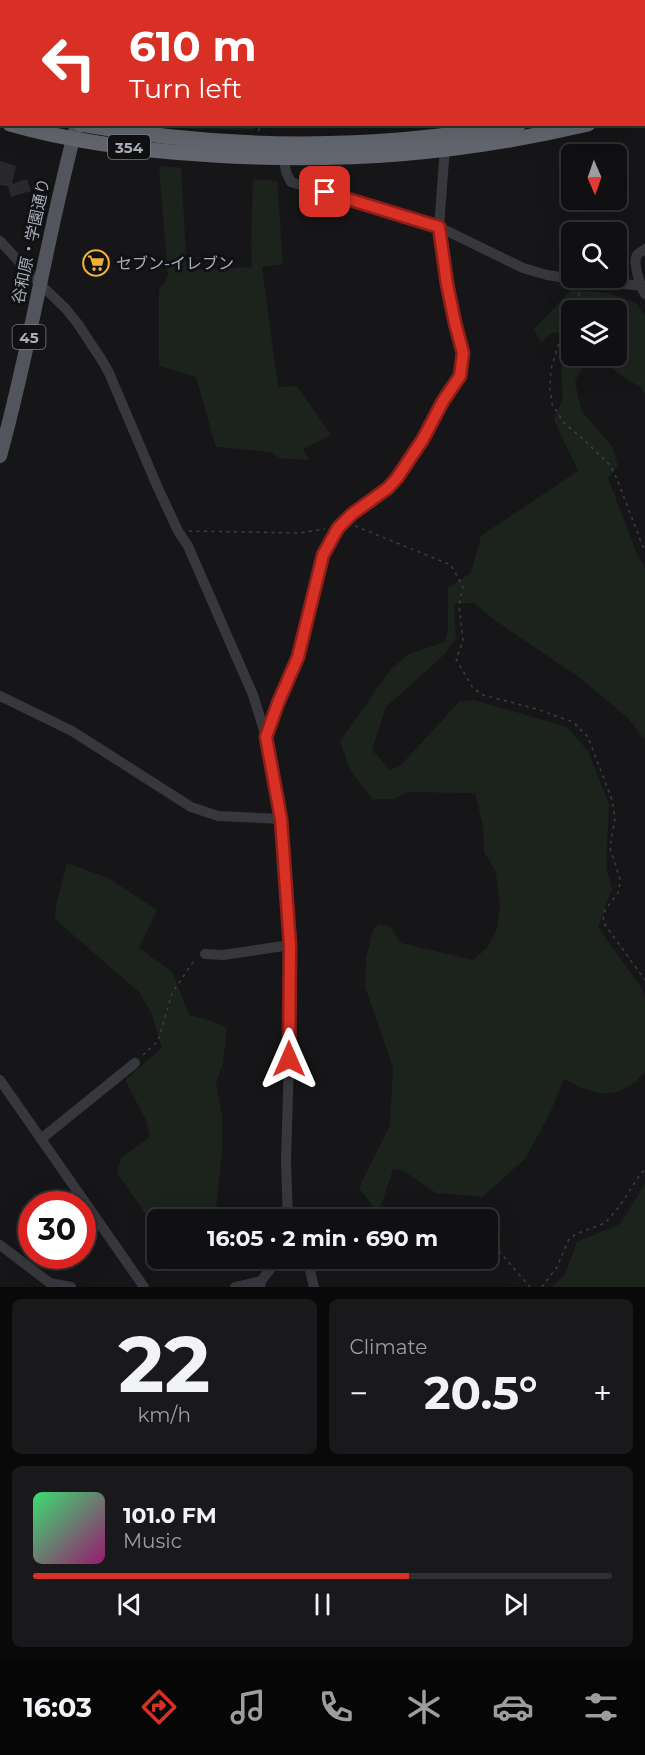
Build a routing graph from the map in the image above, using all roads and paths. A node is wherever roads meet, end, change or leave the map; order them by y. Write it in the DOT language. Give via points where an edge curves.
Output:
graph roads {
  1 [pos="37,126"];
  2 [pos="508,126"];
  3 [pos="580,126"];
  4 [pos="77,129"];
  5 [pos="447,137"];
  6 [pos="284,159"];
  7 [pos="439,227"];
  8 [pos="0,241"];
  9 [pos="645,249"];
  10 [pos="561,277"];
  11 [pos="40,284"];
  12 [pos="627,286"];
  13 [pos="643,288"];
  14 [pos="561,340"];
  15 [pos="0,456"];
  16 [pos="341,525"];
  17 [pos="178,531"];
  18 [pos="645,552"];
  19 [pos="0,696"];
  20 [pos="266,737"];
  21 [pos="281,819"];
  22 [pos="290,945"];
  23 [pos="206,954"];
  24 [pos="645,980"];
  25 [pos="135,1063"];
  26 [pos="0,1080"];
  27 [pos="41,1139"];
  28 [pos="645,1170"];
  29 [pos="288,1209"];
  30 [pos="0,1245"];
  31 [pos="498,1250"];
  32 [pos="271,1269"];
  33 [pos="310,1269"];
  34 [pos="261,1284"];
  35 [pos="49,1285"];
  36 [pos="71,1287"];
  37 [pos="144,1287"];
  38 [pos="235,1287"];
  39 [pos="315,1287"];
  40 [pos="530,1287"];
  41 [pos="542,1287"];
  1 -- 4 [label="highway, 354"];
  2 -- 5 [label="highway, 354"];
  3 -- 5 [label="highway, 354" via="548,134"];
  4 -- 5 [label="highway, 354" via="255,144 327,145"];
  4 -- 6 [label="highway, 354" via="186,154"];
  4 -- 11 [label="main road, 谷和原・学園通り / 45"];
  5 -- 6 [label="highway, 354" via="366,158"];
  5 -- 7 [label="street"];
  6 -- 7 [label="street" via="291,182"];
  7 -- 10 [label="street" via="523,268"];
  7 -- 16 [label="street" via="463,353 460,376 397,478"];
  8 -- 11 [label="street"];
  9 -- 13 [label="street" via="636,260"];
  11 -- 15 [label="main road, 谷和原・学園通り / 45"];
  11 -- 17 [label="street" via="78,324 109,373"];
  12 -- 13 [label="street"];
  14 -- 18 [label="path" via="551,369 552,404 564,423 610,465"];
  16 -- 17 [label="path" via="300,533"];
  16 -- 20 [label="street" via="323,555 298,657"];
  16 -- 24 [label="path" via="452,565 463,587 459,605 463,641 456,659 473,688 483,695 573,722 588,737 612,800 615,818 610,848 620,879 619,891 604,912 603,922"];
  17 -- 20 [label="street" via="253,695"];
  19 -- 21 [label="street" via="72,731 191,807 218,816"];
  20 -- 21 [label="street"];
  21 -- 22 [label="street"];
  22 -- 23 [label="street"];
  22 -- 29 [label="street"];
  23 -- 25 [label="path" via="198,954 172,993 158,1041"];
  25 -- 27 [label="street"];
  26 -- 27 [label="street"];
  27 -- 37 [label="street"];
  28 -- 41 [label="path" via="605,1223 569,1239"];
  30 -- 35 [label="street"];
  31 -- 40 [label="path"];
  32 -- 34 [label="street"];
  33 -- 39 [label="street"];
  34 -- 38 [label="street"];
  35 -- 36 [label="street"];
}
